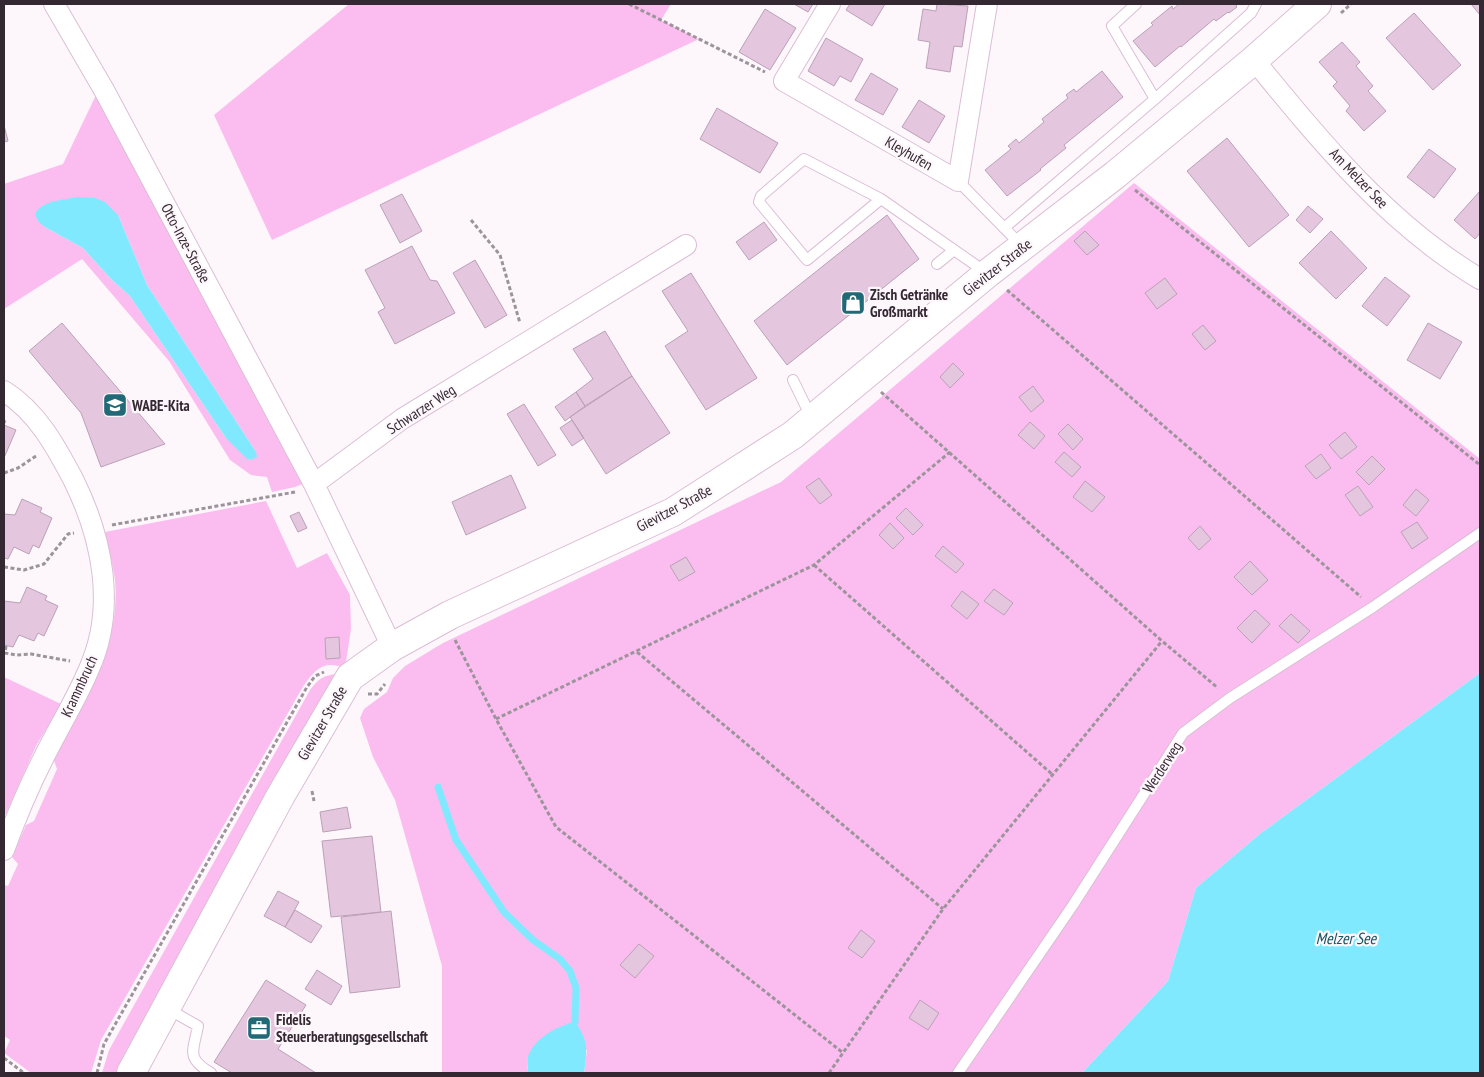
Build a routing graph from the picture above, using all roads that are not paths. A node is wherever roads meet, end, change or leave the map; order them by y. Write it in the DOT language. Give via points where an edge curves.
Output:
graph roads {
  1 [pos="54,4"];
  2 [pos="830,4"];
  3 [pos="987,4"];
  4 [pos="1136,4"];
  5 [pos="1256,4"];
  6 [pos="1317,4"];
  7 [pos="1254,60"];
  8 [pos="1155,98"];
  9 [pos="958,181"];
  10 [pos="882,199"];
  11 [pos="1013,237"];
  12 [pos="686,245"];
  13 [pos="954,250"];
  14 [pos="937,264"];
  15 [pos="988,273"];
  16 [pos="1480,279"];
  17 [pos="793,380"];
  18 [pos="4,391"];
  19 [pos="812,419"];
  20 [pos="314,484"];
  21 [pos="1480,533"];
  22 [pos="392,647"];
  23 [pos="4,850"];
  24 [pos="167,1008"];
  25 [pos="132,1073"];
  26 [pos="211,1073"];
  27 [pos="958,1073"];
  1 -- 20 [label="street, Otto-Inze-Straße" via="104,90"];
  2 -- 9 [label="street, Kleyhufen" via="784,81"];
  3 -- 9 [label="street"];
  4 -- 8 [label="lane" via="1112,26"];
  5 -- 8 [label="lane"];
  6 -- 7 [label="main road, Gievitzer Straße"];
  7 -- 11 [label="main road, Gievitzer Straße" via="1115,175"];
  7 -- 16 [label="street, Am Melzer See" via="1351,173 1385,206 1432,247"];
  8 -- 11 [label="lane"];
  9 -- 11 [label="lane"];
  10 -- 10 [label="lane" via="807,260 759,202 761,196 804,159"];
  10 -- 13 [label="lane"];
  11 -- 15 [label="main road, Gievitzer Straße"];
  12 -- 20 [label="street, Schwarzer Weg" via="402,419"];
  13 -- 14 [label="lane"];
  13 -- 15 [label="lane"];
  15 -- 19 [label="main road, Gievitzer Straße"];
  17 -- 19 [label="lane"];
  18 -- 23 [label="street, Krammbruch" via="41,425 55,444 94,529 104,584 99,641 90,667 46,752"];
  19 -- 22 [label="main road, Gievitzer Straße" via="793,435 673,512 450,615"];
  20 -- 22 [label="street"];
  21 -- 27 [label="lane, Werderweg" via="1373,607 1230,698 1183,733 1073,905"];
  22 -- 24 [label="main road, Gievitzer Straße" via="350,677 281,795"];
  24 -- 25 [label="main road, Gievitzer Straße"];
  24 -- 26 [label="lane" via="198,1026 192,1054 197,1065"];
}
